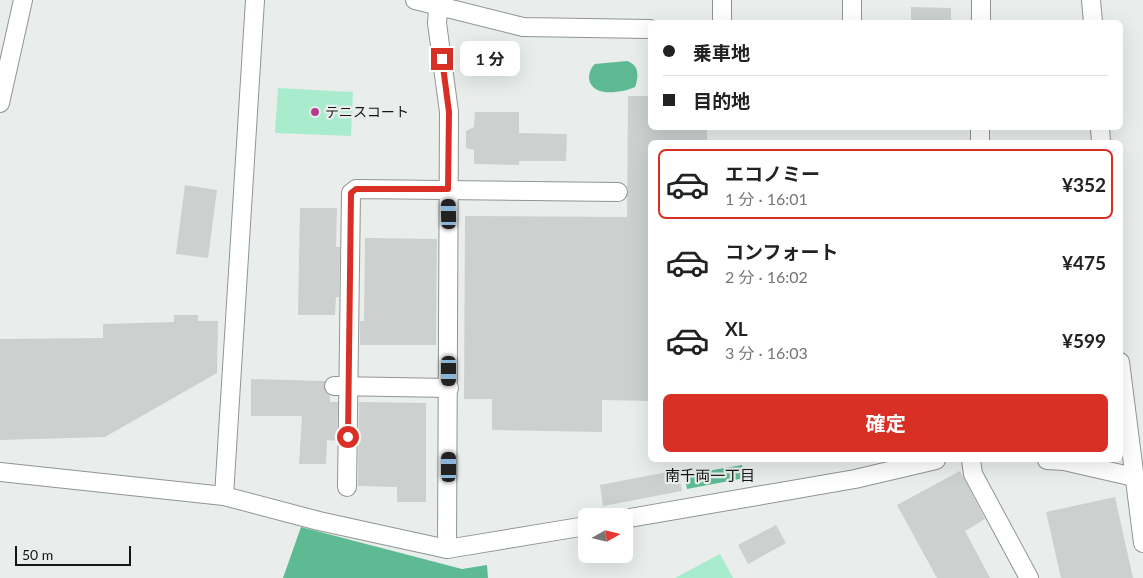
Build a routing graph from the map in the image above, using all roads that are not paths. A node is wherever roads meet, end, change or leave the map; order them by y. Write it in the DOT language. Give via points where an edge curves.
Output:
graph roads {
  1 [pos="23,0"];
  2 [pos="255,0"];
  3 [pos="415,0"];
  4 [pos="722,0"];
  5 [pos="852,0"];
  6 [pos="980,0"];
  7 [pos="1091,0"];
  8 [pos="439,3"];
  9 [pos="722,20"];
  10 [pos="852,20"];
  11 [pos="981,20"];
  12 [pos="1093,20"];
  13 [pos="648,29"];
  14 [pos="0,103"];
  15 [pos="448,189"];
  16 [pos="618,192"];
  17 [pos="1123,380"];
  18 [pos="342,386"];
  19 [pos="449,388"];
  20 [pos="927,462"];
  21 [pos="971,462"];
  22 [pos="1068,462"];
  23 [pos="0,472"];
  24 [pos="1139,479"];
  25 [pos="347,487"];
  26 [pos="224,496"];
  27 [pos="633,517"];
  28 [pos="578,527"];
  29 [pos="1143,543"];
  30 [pos="447,549"];
  31 [pos="1029,578"];
  1 -- 14 [label="street"];
  2 -- 26 [label="street"];
  3 -- 8 [label="street"];
  4 -- 9 [label="street"];
  5 -- 10 [label="street"];
  6 -- 11 [label="street"];
  7 -- 12 [label="street"];
  8 -- 13 [label="street" via="523,27"];
  8 -- 15 [label="street" via="437,23 449,112"];
  15 -- 16 [label="street"];
  15 -- 18 [label="street" via="356,189 351,193"];
  15 -- 19 [label="street"];
  17 -- 24 [label="street"];
  18 -- 19 [label="street"];
  18 -- 25 [label="street"];
  19 -- 30 [label="street"];
  20 -- 27 [label="street" via="855,479"];
  21 -- 31 [label="street" via="973,474"];
  22 -- 24 [label="street"];
  23 -- 26 [label="street"];
  24 -- 29 [label="street"];
  26 -- 30 [label="street"];
  28 -- 30 [label="street"];
}
